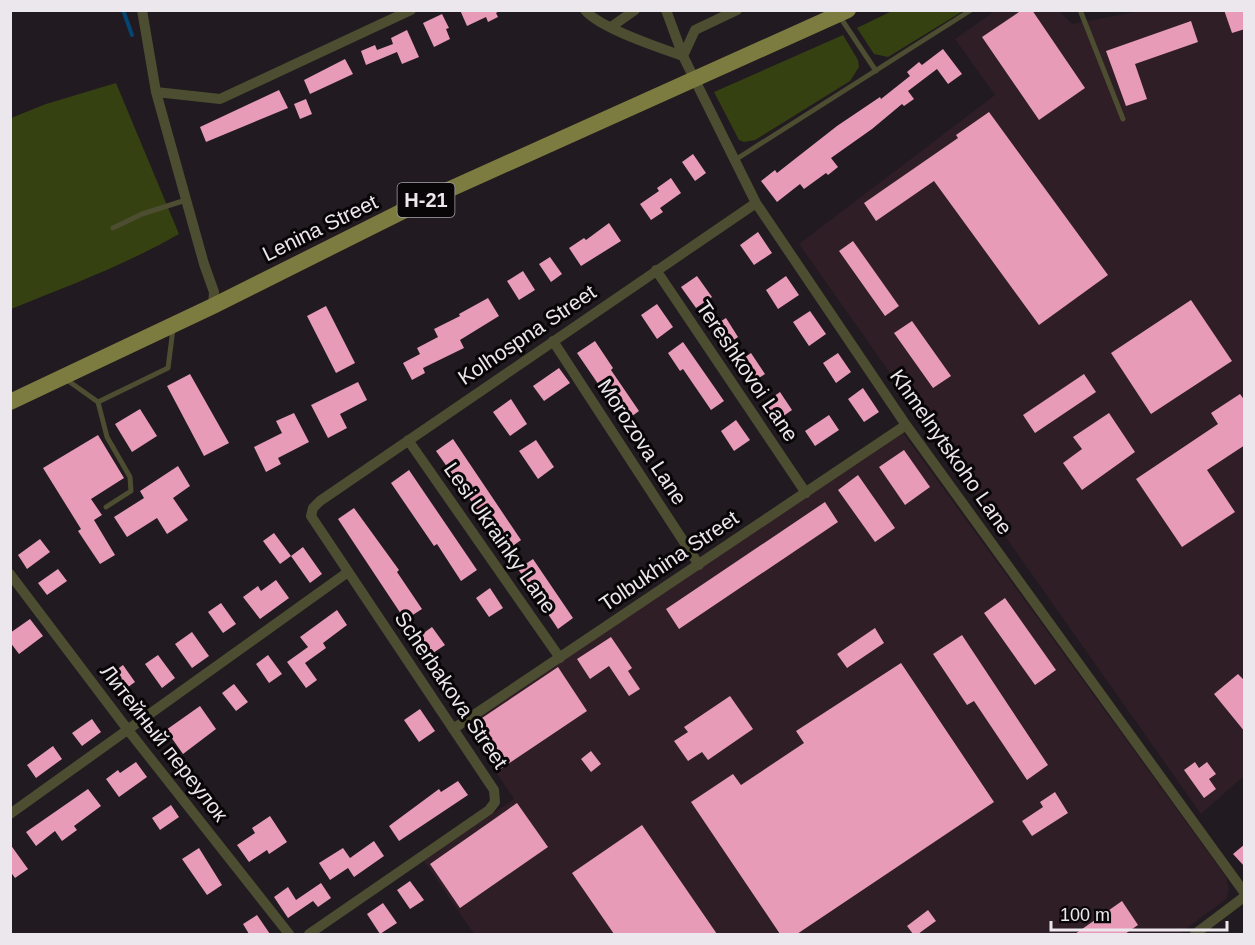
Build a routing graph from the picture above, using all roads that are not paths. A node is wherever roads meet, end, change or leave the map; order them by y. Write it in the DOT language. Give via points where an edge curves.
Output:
graph roads {
  1 [pos="142,10"];
  2 [pos="411,10"];
  3 [pos="585,10"];
  4 [pos="635,10"];
  5 [pos="666,10"];
  6 [pos="737,10"];
  7 [pos="971,10"];
  8 [pos="1080,10"];
  9 [pos="843,13"];
  10 [pos="611,27"];
  11 [pos="683,56"];
  12 [pos="876,71"];
  13 [pos="695,79"];
  14 [pos="156,92"];
  15 [pos="1123,120"];
  16 [pos="735,160"];
  17 [pos="186,200"];
  18 [pos="756,202"];
  19 [pos="113,228"];
  20 [pos="656,270"];
  21 [pos="213,306"];
  22 [pos="174,324"];
  23 [pos="553,341"];
  24 [pos="63,377"];
  25 [pos="10,402"];
  26 [pos="98,402"];
  27 [pos="906,426"];
  28 [pos="408,440"];
  29 [pos="806,493"];
  30 [pos="320,501"];
  31 [pos="106,507"];
  32 [pos="699,565"];
  33 [pos="348,572"];
  34 [pos="10,574"];
  35 [pos="560,658"];
  36 [pos="453,729"];
  37 [pos="128,730"];
  38 [pos="10,814"];
  39 [pos="1245,892"];
  40 [pos="1245,897"];
  41 [pos="289,934"];
  42 [pos="309,934"];
  43 [pos="1195,934"];
  1 -- 14 [label="street"];
  2 -- 14 [label="street" via="220,99"];
  3 -- 10 [label="street" via="590,17"];
  4 -- 10 [label="street"];
  5 -- 11 [label="street, Khmelnytskoho Lane"];
  6 -- 11 [label="street" via="695,30"];
  7 -- 12 [label="lane"];
  8 -- 15 [label="lane"];
  9 -- 12 [label="lane"];
  9 -- 13 [label="main road, Lenina Street / Н-21"];
  10 -- 11 [label="street"];
  11 -- 13 [label="street, Khmelnytskoho Lane"];
  12 -- 16 [label="lane"];
  13 -- 16 [label="street, Khmelnytskoho Lane"];
  13 -- 21 [label="main road, Lenina Street / Н-21" via="419,203"];
  14 -- 17 [label="street"];
  16 -- 18 [label="street, Khmelnytskoho Lane"];
  17 -- 19 [label="lane"];
  17 -- 21 [label="street" via="214,291"];
  18 -- 20 [label="street, Kolhospna Street"];
  18 -- 27 [label="street, Khmelnytskoho Lane"];
  20 -- 23 [label="street, Kolhospna Street"];
  20 -- 29 [label="street, Tereshkovoi Lane"];
  21 -- 22 [label="main road, Lenina Street / Н-21"];
  22 -- 24 [label="main road, Lenina Street / Н-21"];
  22 -- 26 [label="lane" via="168,368"];
  23 -- 28 [label="street, Kolhospna Street"];
  23 -- 32 [label="street, Morozova Lane"];
  24 -- 25 [label="main road, Lenina Street / Н-21"];
  24 -- 26 [label="lane"];
  26 -- 31 [label="lane" via="107,437 130,477 131,491"];
  27 -- 29 [label="street, Tolbukhina Street"];
  27 -- 39 [label="street, Khmelnytskoho Lane"];
  28 -- 30 [label="street, Kolhospna Street"];
  28 -- 35 [label="street, Lesi Ukrainky Lane"];
  29 -- 32 [label="street, Tolbukhina Street"];
  30 -- 33 [label="street, Scherbakova Street" via="311,516"];
  32 -- 35 [label="street, Tolbukhina Street"];
  33 -- 36 [label="street, Scherbakova Street"];
  33 -- 37 [label="street"];
  34 -- 37 [label="street, Литейный переулок"];
  35 -- 36 [label="street, Tolbukhina Street"];
  36 -- 42 [label="street, Scherbakova Street" via="494,790 495,802 489,810"];
  37 -- 38 [label="street"];
  37 -- 41 [label="street, Литейный переулок"];
  40 -- 43 [label="street"];
}
